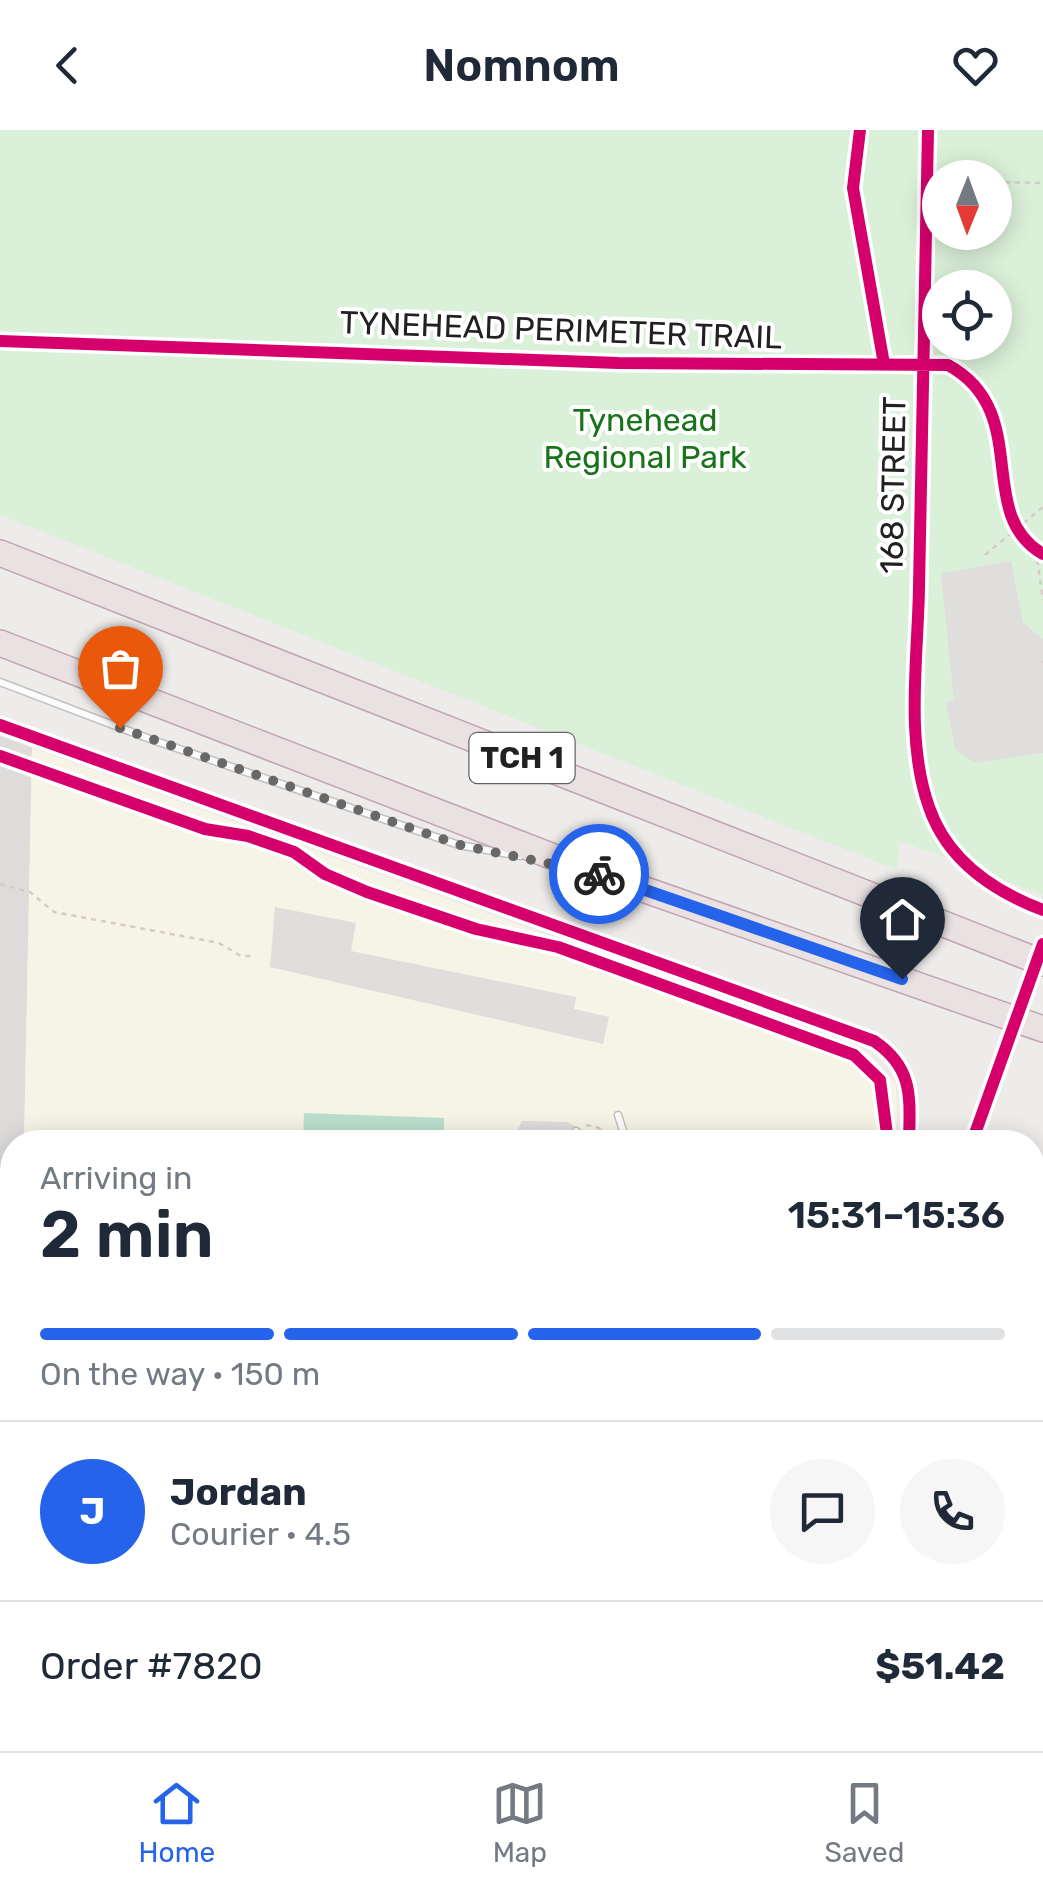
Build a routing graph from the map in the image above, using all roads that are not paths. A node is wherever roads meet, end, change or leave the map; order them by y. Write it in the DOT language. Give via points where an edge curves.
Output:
graph roads {
  1 [pos="928,130"];
  2 [pos="0,553"];
  3 [pos="0,643"];
  4 [pos="0,682"];
  5 [pos="0,725"];
  6 [pos="577,866"];
  7 [pos="1043,910"];
  8 [pos="1043,963"];
  9 [pos="1043,1029"];
  10 [pos="618,1115"];
  11 [pos="623,1130"];
  12 [pos="910,1130"];
  1 -- 7 [label="street, 168 STREET" via="920,778 942,836 980,877"];
  2 -- 8 [label="highway, TCH 1"];
  3 -- 6 [label="highway, TCH 1"];
  4 -- 6 [label="lane" via="460,845"];
  5 -- 12 [label="street" via="874,1042 898,1060 911,1088"];
  6 -- 9 [label="highway, TCH 1"];
  10 -- 11 [label="lane"];
}
